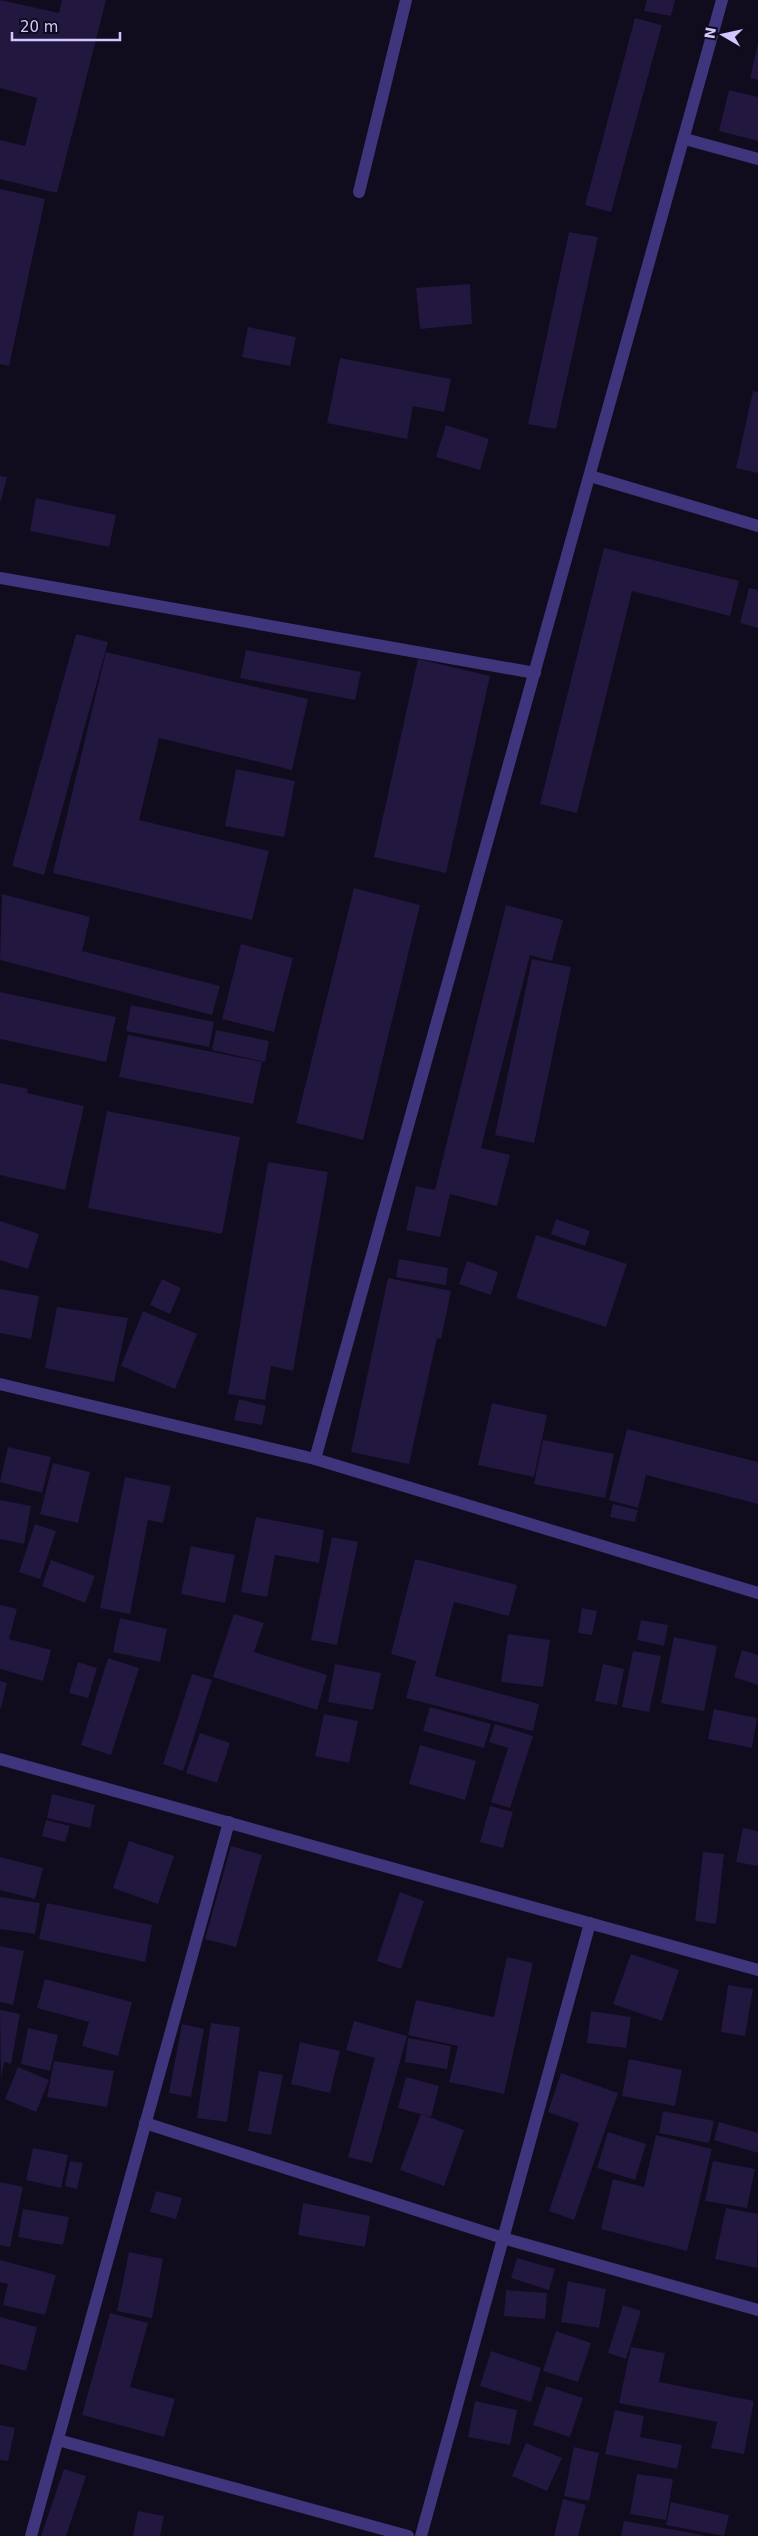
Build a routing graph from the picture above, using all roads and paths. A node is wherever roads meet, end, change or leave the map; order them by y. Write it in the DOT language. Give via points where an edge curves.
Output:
graph roads {
  1 [pos="406,0"];
  2 [pos="722,0"];
  3 [pos="685,138"];
  4 [pos="758,159"];
  5 [pos="359,192"];
  6 [pos="590,476"];
  7 [pos="758,526"];
  8 [pos="0,578"];
  9 [pos="535,673"];
  10 [pos="0,1384"];
  11 [pos="315,1458"];
  12 [pos="758,1593"];
  13 [pos="0,1759"];
  14 [pos="229,1822"];
  15 [pos="590,1923"];
  16 [pos="758,1970"];
  17 [pos="145,2123"];
  18 [pos="503,2238"];
  19 [pos="758,2310"];
  20 [pos="58,2440"];
  21 [pos="31,2536"];
  22 [pos="408,2536"];
  23 [pos="421,2536"];
  1 -- 5 [label="street"];
  2 -- 3 [label="street"];
  3 -- 4 [label="street"];
  3 -- 6 [label="street"];
  6 -- 7 [label="street"];
  6 -- 9 [label="street"];
  8 -- 9 [label="street"];
  9 -- 11 [label="street"];
  10 -- 11 [label="street"];
  11 -- 12 [label="street"];
  13 -- 14 [label="street"];
  14 -- 15 [label="street"];
  14 -- 17 [label="street"];
  15 -- 16 [label="street"];
  15 -- 18 [label="street"];
  17 -- 18 [label="street"];
  17 -- 20 [label="street"];
  18 -- 19 [label="street"];
  18 -- 23 [label="street"];
  20 -- 21 [label="street"];
  20 -- 22 [label="street"];
}
